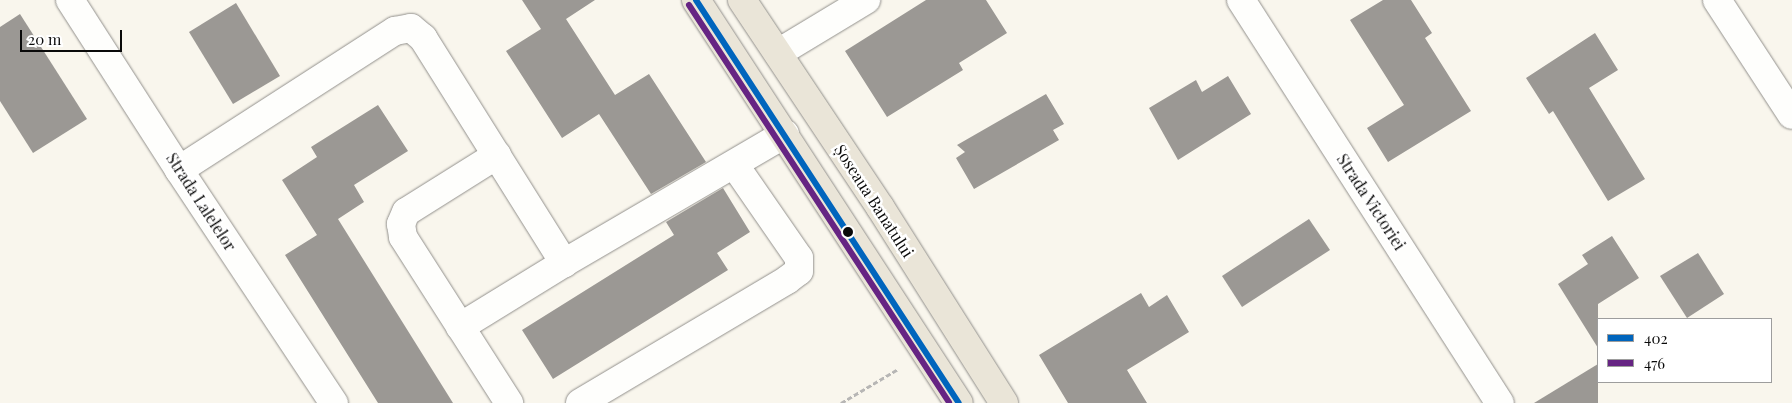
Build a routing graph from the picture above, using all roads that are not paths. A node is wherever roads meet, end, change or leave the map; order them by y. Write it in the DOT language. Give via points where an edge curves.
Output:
graph roads {
  1 [pos="70,0"];
  2 [pos="696,0"];
  3 [pos="742,0"];
  4 [pos="866,0"];
  5 [pos="1241,0"];
  6 [pos="1718,0"];
  7 [pos="778,53"];
  8 [pos="1792,115"];
  9 [pos="785,134"];
  10 [pos="498,155"];
  11 [pos="734,164"];
  12 [pos="178,170"];
  13 [pos="564,262"];
  14 [pos="460,327"];
  15 [pos="334,403"];
  16 [pos="509,403"];
  17 [pos="580,403"];
  18 [pos="959,403"];
  19 [pos="1004,403"];
  20 [pos="1500,403"];
  1 -- 12 [label="street, Strada Lalelelor"];
  2 -- 9 [label="main road"];
  3 -- 7 [label="main road, Șoseaua Banatului"];
  4 -- 7 [label="street"];
  5 -- 20 [label="street, Strada Victoriei"];
  6 -- 8 [label="street"];
  7 -- 19 [label="main road, Șoseaua Banatului"];
  9 -- 11 [label="street"];
  9 -- 18 [label="main road"];
  10 -- 12 [label="street" via="423,38 411,28 395,31"];
  10 -- 13 [label="street"];
  10 -- 14 [label="street" via="406,212 401,224 403,237"];
  11 -- 13 [label="street"];
  11 -- 17 [label="street" via="799,258 799,272"];
  12 -- 15 [label="street, Strada Lalelelor"];
  13 -- 14 [label="street"];
  14 -- 16 [label="street"];
}
